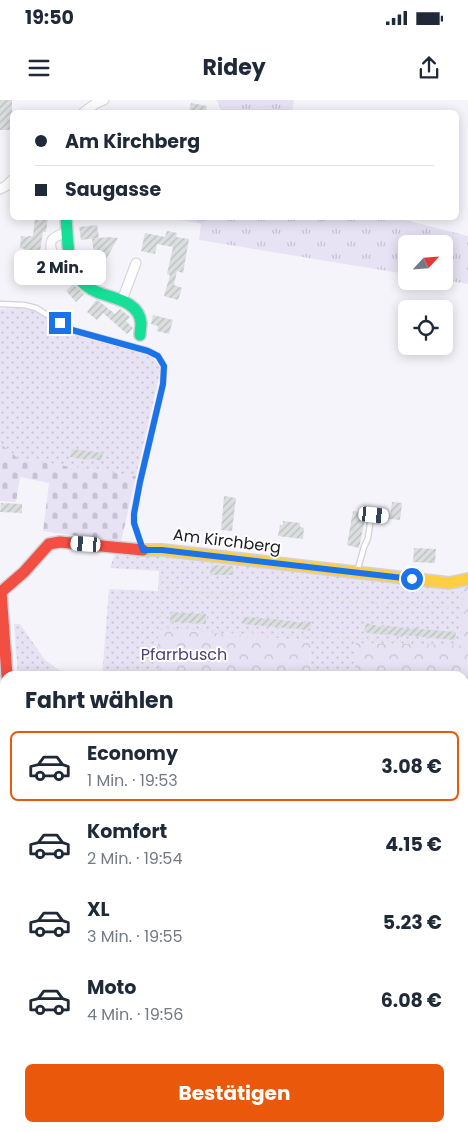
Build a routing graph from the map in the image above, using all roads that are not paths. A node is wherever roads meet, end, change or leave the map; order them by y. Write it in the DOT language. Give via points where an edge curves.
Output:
graph roads {
  1 [pos="104,100"];
  2 [pos="86,110"];
  3 [pos="66,220"];
  4 [pos="67,232"];
  5 [pos="71,260"];
  6 [pos="136,263"];
  7 [pos="122,300"];
  8 [pos="0,304"];
  9 [pos="140,335"];
  10 [pos="386,516"];
  11 [pos="143,550"];
  12 [pos="357,573"];
  13 [pos="466,580"];
  14 [pos="0,591"];
  15 [pos="7,671"];
  1 -- 2 [label="street"];
  3 -- 4 [label="street"];
  4 -- 5 [label="street"];
  4 -- 5 [label="street" via="57,236 51,247 55,256"];
  5 -- 7 [label="street" via="74,270 87,286"];
  6 -- 7 [label="street"];
  7 -- 9 [label="street" via="132,304 139,315"];
  8 -- 11 [label="lane" via="36,308 72,330 148,351 158,356 164,366 163,384 134,514"];
  10 -- 12 [label="lane" via="371,517"];
  11 -- 12 [label="street, Am Kirchberg"];
  11 -- 14 [label="street, Am Kirchberg" via="60,542 49,544 24,572"];
  12 -- 13 [label="street, Am Kirchberg" via="449,583"];
  14 -- 15 [label="street, Am Kirchberg"];
}
